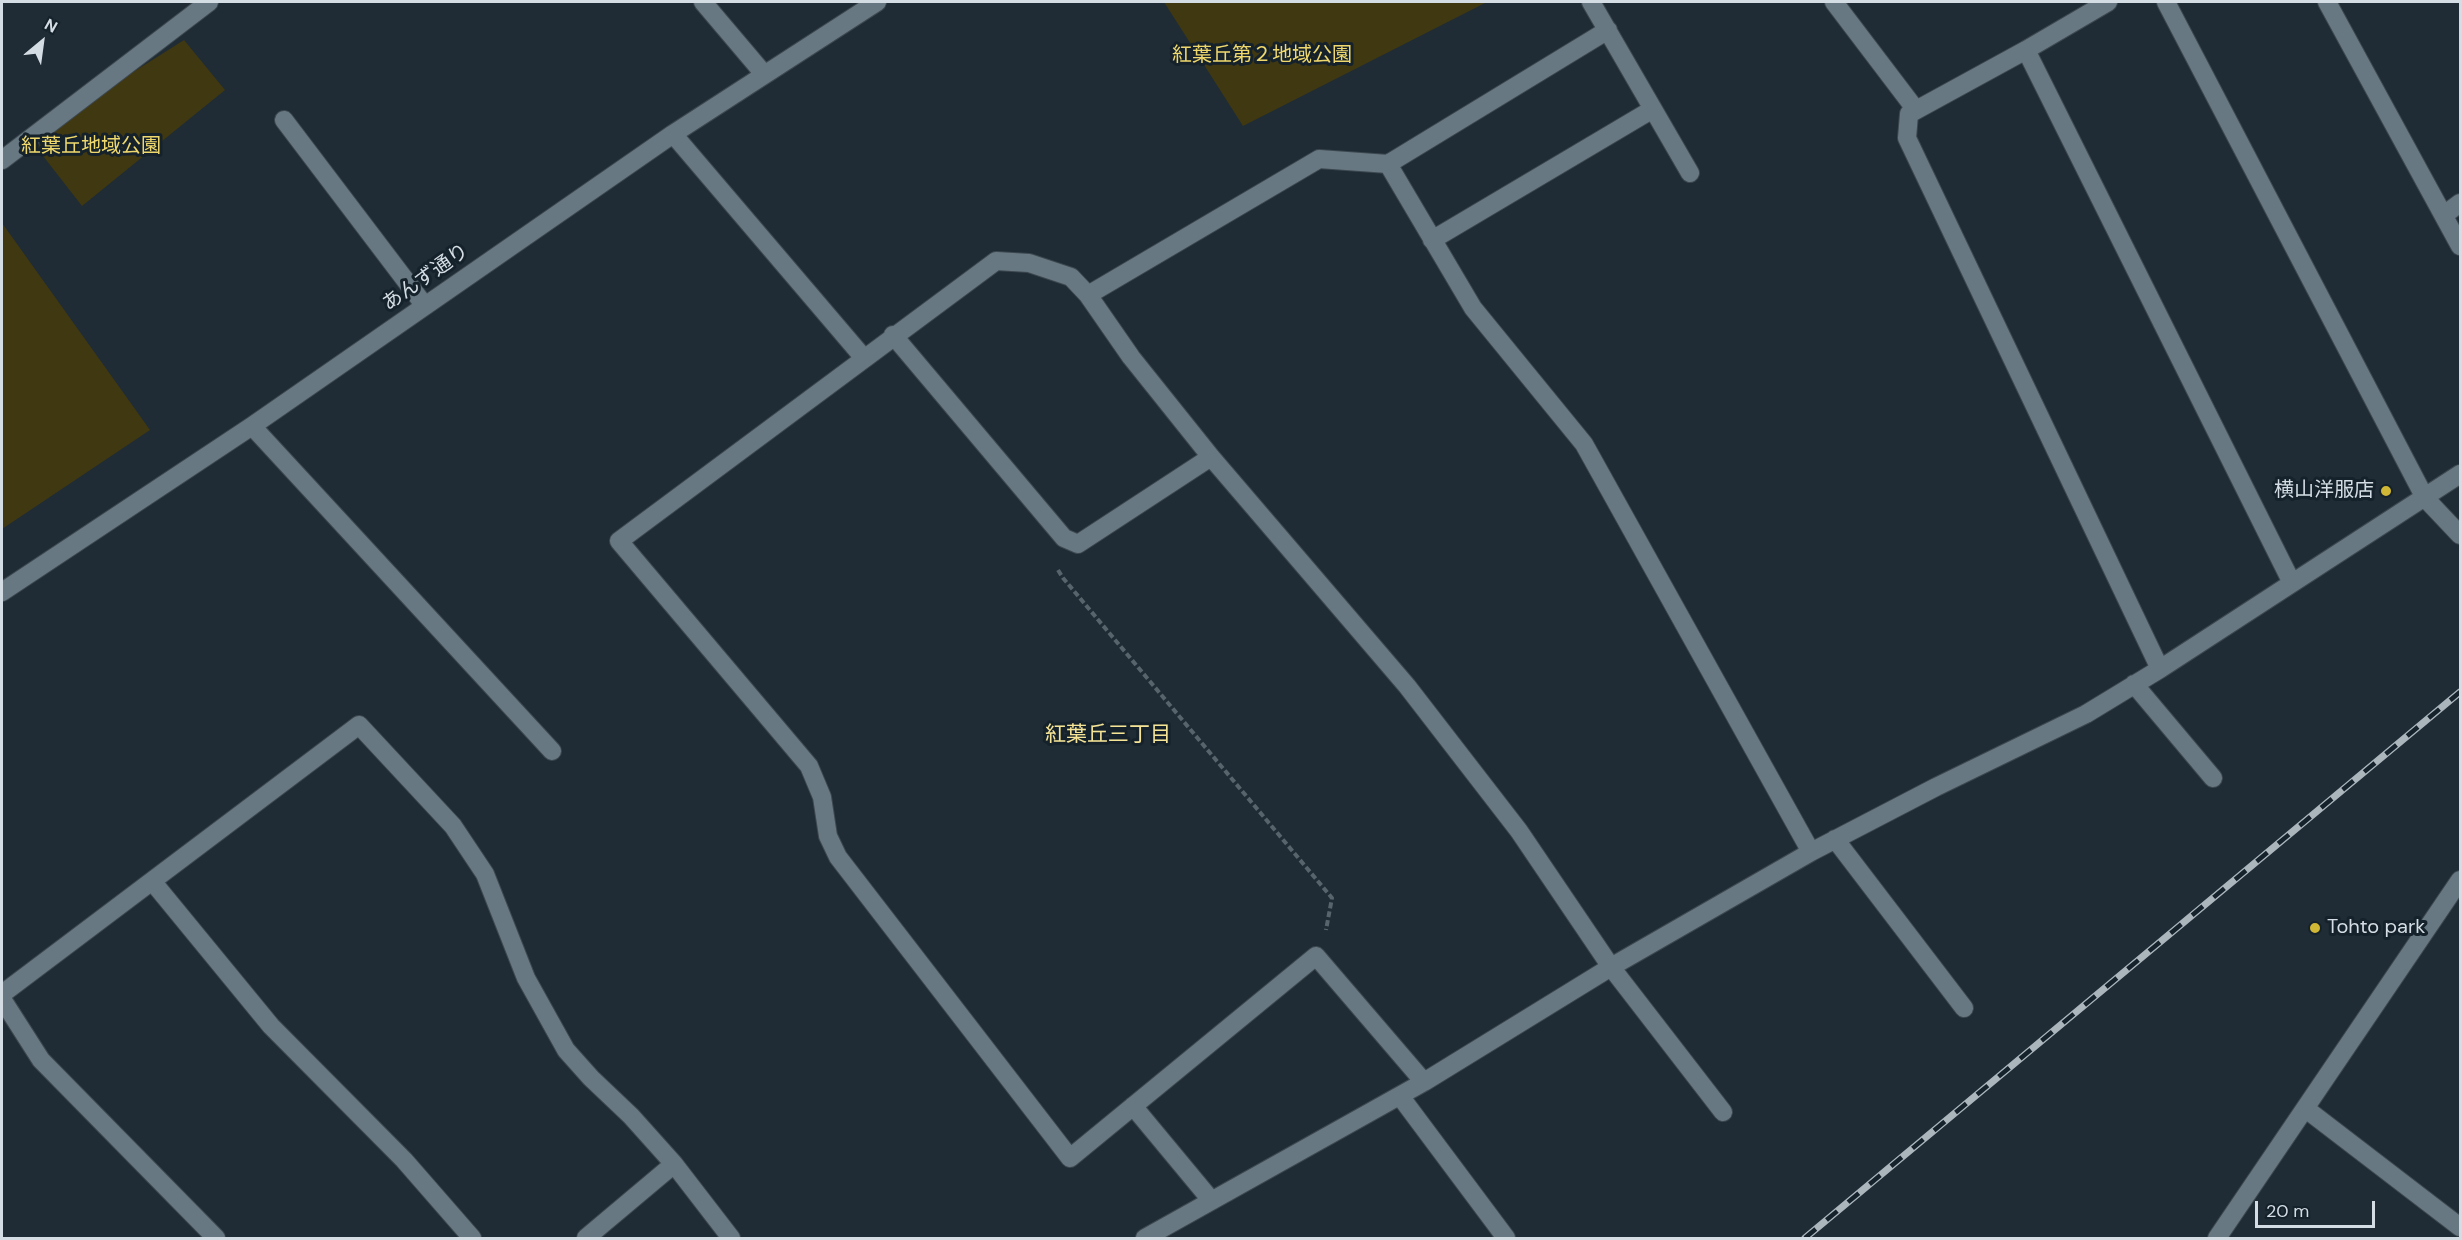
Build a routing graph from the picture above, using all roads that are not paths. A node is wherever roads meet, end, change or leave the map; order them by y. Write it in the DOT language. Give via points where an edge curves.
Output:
graph roads {
  1 [pos="209,2"];
  2 [pos="703,2"];
  3 [pos="877,2"];
  4 [pos="1590,2"];
  5 [pos="1834,2"];
  6 [pos="2108,2"];
  7 [pos="2166,2"];
  8 [pos="2327,2"];
  9 [pos="1608,30"];
  10 [pos="2026,50"];
  11 [pos="764,74"];
  12 [pos="1653,109"];
  13 [pos="1916,110"];
  14 [pos="284,120"];
  15 [pos="673,134"];
  16 [pos="2,160"];
  17 [pos="1388,164"];
  18 [pos="1690,173"];
  19 [pos="2460,203"];
  20 [pos="2444,215"];
  21 [pos="1432,240"];
  22 [pos="2460,246"];
  23 [pos="1088,296"];
  24 [pos="425,306"];
  25 [pos="894,335"];
  26 [pos="863,357"];
  27 [pos="252,426"];
  28 [pos="1211,457"];
  29 [pos="2460,474"];
  30 [pos="2425,498"];
  31 [pos="2460,535"];
  32 [pos="2292,584"];
  33 [pos="2,592"];
  34 [pos="2160,669"];
  35 [pos="2134,684"];
  36 [pos="552,752"];
  37 [pos="2213,777"];
  38 [pos="1835,839"];
  39 [pos="1811,852"];
  40 [pos="152,881"];
  41 [pos="2460,881"];
  42 [pos="1611,967"];
  43 [pos="2,994"];
  44 [pos="2,999"];
  45 [pos="1964,1008"];
  46 [pos="1424,1082"];
  47 [pos="1400,1096"];
  48 [pos="1133,1106"];
  49 [pos="2306,1109"];
  50 [pos="1723,1112"];
  51 [pos="674,1164"];
  52 [pos="1211,1200"];
  53 [pos="2460,1227"];
  54 [pos="216,1239"];
  55 [pos="472,1239"];
  56 [pos="586,1239"];
  57 [pos="731,1239"];
  58 [pos="1145,1239"];
  59 [pos="1506,1239"];
  60 [pos="2217,1239"];
  1 -- 16 [label="street"];
  2 -- 11 [label="street"];
  3 -- 11 [label="street, あんず通り"];
  4 -- 9 [label="street"];
  5 -- 13 [label="street"];
  6 -- 10 [label="street"];
  7 -- 30 [label="street"];
  8 -- 20 [label="street"];
  9 -- 12 [label="street"];
  9 -- 17 [label="street"];
  10 -- 13 [label="street"];
  10 -- 32 [label="street"];
  11 -- 15 [label="street, あんず通り"];
  12 -- 18 [label="street"];
  12 -- 21 [label="street"];
  13 -- 34 [label="street" via="1909,114 1907,138"];
  14 -- 24 [label="street"];
  15 -- 24 [label="street, あんず通り"];
  15 -- 26 [label="street"];
  17 -- 21 [label="street"];
  17 -- 23 [label="street" via="1319,159"];
  19 -- 20 [label="street"];
  20 -- 22 [label="street"];
  21 -- 39 [label="street" via="1473,308 1584,444"];
  23 -- 25 [label="street" via="1071,278 1029,263 996,261"];
  23 -- 28 [label="street"];
  24 -- 27 [label="street, あんず通り"];
  25 -- 26 [label="street"];
  25 -- 28 [label="street" via="1064,538 1078,544"];
  26 -- 48 [label="street" via="619,541 809,766 822,797 828,836 838,857 1070,1158"];
  27 -- 33 [label="street, あんず通り"];
  27 -- 36 [label="street"];
  28 -- 42 [label="street" via="1407,686 1519,831"];
  29 -- 30 [label="street"];
  30 -- 31 [label="street"];
  30 -- 32 [label="street"];
  32 -- 34 [label="street"];
  34 -- 35 [label="street"];
  35 -- 37 [label="street"];
  35 -- 38 [label="street" via="2086,714"];
  38 -- 39 [label="street"];
  38 -- 45 [label="street"];
  39 -- 42 [label="street"];
  40 -- 43 [label="street"];
  40 -- 51 [label="street" via="358,724 453,826 485,874 526,978 566,1050"];
  40 -- 55 [label="street" via="271,1026 404,1161"];
  41 -- 49 [label="street"];
  42 -- 46 [label="street"];
  42 -- 50 [label="street"];
  44 -- 54 [label="street" via="41,1060"];
  46 -- 47 [label="street"];
  46 -- 48 [label="street" via="1316,956"];
  47 -- 52 [label="street"];
  47 -- 59 [label="street"];
  48 -- 52 [label="street"];
  49 -- 53 [label="street"];
  49 -- 60 [label="street"];
  51 -- 56 [label="street"];
  51 -- 57 [label="street"];
  52 -- 58 [label="street"];
}
